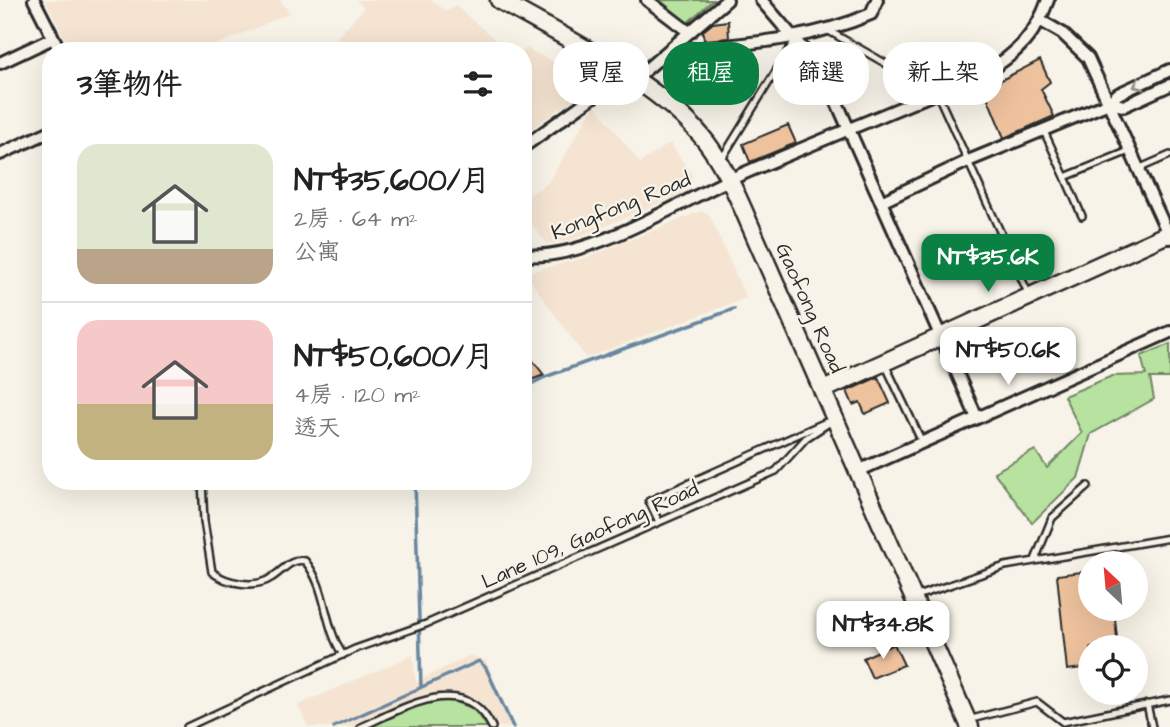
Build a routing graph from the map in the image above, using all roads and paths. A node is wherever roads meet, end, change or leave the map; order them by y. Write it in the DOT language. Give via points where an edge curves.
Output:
graph roads {
  1 [pos="34,0"];
  2 [pos="499,0"];
  3 [pos="647,0"];
  4 [pos="727,0"];
  5 [pos="761,0"];
  6 [pos="877,0"];
  7 [pos="1048,0"];
  8 [pos="1041,21"];
  9 [pos="829,31"];
  10 [pos="689,32"];
  11 [pos="53,38"];
  12 [pos="796,38"];
  13 [pos="45,42"];
  14 [pos="55,42"];
  15 [pos="570,42"];
  16 [pos="678,42"];
  17 [pos="759,42"];
  18 [pos="42,43"];
  19 [pos="883,62"];
  20 [pos="1003,62"];
  21 [pos="0,63"];
  22 [pos="1170,70"];
  23 [pos="1170,85"];
  24 [pos="649,92"];
  25 [pos="1109,103"];
  26 [pos="587,105"];
  27 [pos="909,105"];
  28 [pos="942,105"];
  29 [pos="1043,129"];
  30 [pos="849,131"];
  31 [pos="42,135"];
  32 [pos="532,141"];
  33 [pos="1129,151"];
  34 [pos="0,154"];
  35 [pos="1170,155"];
  36 [pos="968,161"];
  37 [pos="720,163"];
  38 [pos="1137,169"];
  39 [pos="1065,177"];
  40 [pos="730,180"];
  41 [pos="881,202"];
  42 [pos="1082,216"];
  43 [pos="1169,235"];
  44 [pos="532,254"];
  45 [pos="1029,295"];
  46 [pos="1170,332"];
  47 [pos="938,337"];
  48 [pos="884,361"];
  49 [pos="823,390"];
  50 [pos="977,418"];
  51 [pos="835,419"];
  52 [pos="922,442"];
  53 [pos="858,471"];
  54 [pos="1088,486"];
  55 [pos="202,490"];
  56 [pos="659,522"];
  57 [pos="1170,538"];
  58 [pos="1035,560"];
  59 [pos="914,597"];
  60 [pos="342,655"];
  61 [pos="1170,700"];
  62 [pos="1148,704"];
  63 [pos="1143,705"];
  64 [pos="1147,705"];
  65 [pos="968,724"];
  66 [pos="1064,725"];
  67 [pos="187,727"];
  68 [pos="361,727"];
  69 [pos="492,727"];
  70 [pos="1152,727"];
  1 -- 11 [label="street"];
  2 -- 15 [label="street, Gaofong Road"];
  3 -- 10 [label="street"];
  4 -- 10 [label="street"];
  5 -- 12 [label="street"];
  6 -- 9 [label="street" via="872,14"];
  7 -- 8 [label="street"];
  8 -- 20 [label="street, Kongfong Road"];
  8 -- 25 [label="street" via="1062,33 1088,58"];
  9 -- 12 [label="street"];
  9 -- 19 [label="lane"];
  10 -- 16 [label="street"];
  11 -- 13 [label="street"];
  11 -- 14 [label="street"];
  12 -- 17 [label="street"];
  12 -- 30 [label="street" via="816,64"];
  12 -- 37 [label="lane"];
  18 -- 21 [label="street"];
  22 -- 25 [label="street, one-way" via="1118,94"];
  23 -- 25 [label="street" via="1124,106"];
  24 -- 37 [label="street, Gaofong Road" via="694,127"];
  25 -- 29 [label="street"];
  25 -- 33 [label="street"];
  26 -- 32 [label="street"];
  27 -- 30 [label="street, Kongfong Road"];
  28 -- 36 [label="lane"];
  29 -- 36 [label="street"];
  29 -- 39 [label="lane"];
  30 -- 40 [label="street, Kongfong Road"];
  30 -- 41 [label="street"];
  31 -- 34 [label="street"];
  33 -- 38 [label="street"];
  33 -- 39 [label="lane"];
  35 -- 38 [label="lane"];
  36 -- 41 [label="street"];
  36 -- 45 [label="lane"];
  37 -- 40 [label="street, Gaofong Road"];
  38 -- 43 [label="street"];
  39 -- 42 [label="lane"];
  40 -- 44 [label="street, Kongfong Road" via="653,218 574,249"];
  40 -- 49 [label="street, Gaofong Road"];
  41 -- 47 [label="street"];
  43 -- 45 [label="street"];
  45 -- 47 [label="street"];
  46 -- 50 [label="street"];
  47 -- 48 [label="street"];
  47 -- 50 [label="street"];
  48 -- 49 [label="street"];
  48 -- 52 [label="lane"];
  49 -- 51 [label="street, Gaofong Road"];
  50 -- 52 [label="street"];
  51 -- 53 [label="street, Gaofong Road"];
  51 -- 56 [label="lane, Lane 109, Gaofong Road" via="806,438 776,471"];
  51 -- 56 [label="lane" via="649,501"];
  52 -- 53 [label="street"];
  53 -- 59 [label="street, Gaofong Road"];
  54 -- 58 [label="lane" via="1052,518"];
  55 -- 60 [label="lane" via="212,572 229,581 251,584 267,581 286,566 305,561 321,589 329,628"];
  56 -- 60 [label="lane, Lane 109, Gaofong Road" via="426,624"];
  57 -- 58 [label="lane"];
  58 -- 59 [label="lane" via="976,574"];
  59 -- 65 [label="street, Gaofong Road"];
  60 -- 67 [label="lane, Lane 109, Gaofong Road"];
  61 -- 62 [label="lane"];
  63 -- 66 [label="lane"];
  64 -- 70 [label="lane"];
  65 -- 66 [label="lane" via="1037,702"];
  68 -- 69 [label="lane" via="425,699 449,695 473,704"];
}
